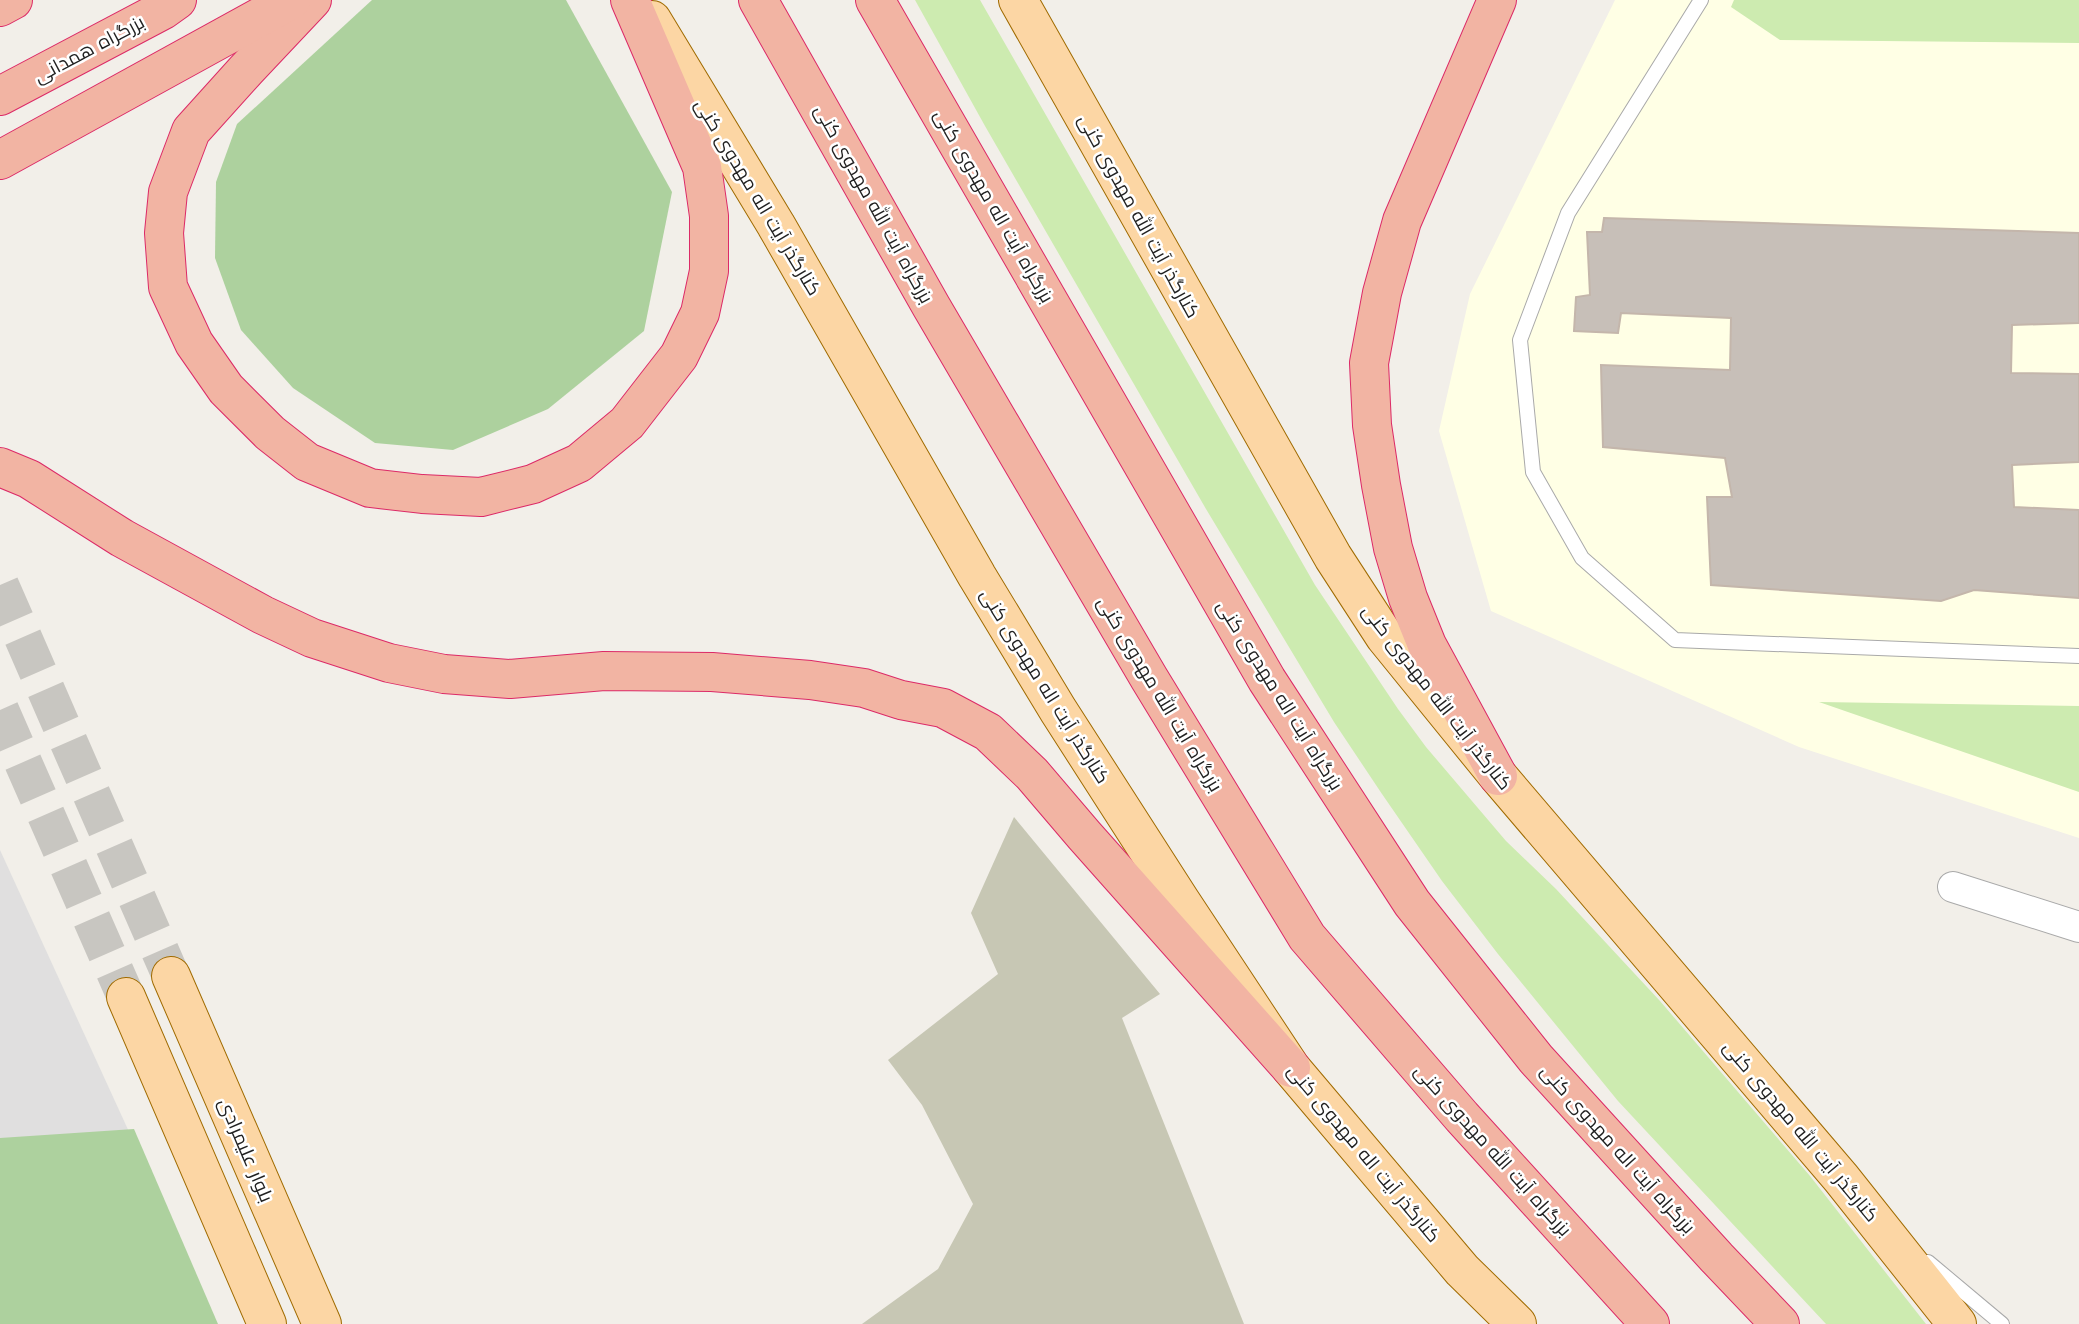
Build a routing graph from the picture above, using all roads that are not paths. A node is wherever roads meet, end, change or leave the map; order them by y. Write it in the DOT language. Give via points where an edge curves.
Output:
graph roads {
  1 [pos="13,0"];
  2 [pos="177,0"];
  3 [pos="292,0"];
  4 [pos="312,0"];
  5 [pos="630,0"];
  6 [pos="640,0"];
  7 [pos="758,0"];
  8 [pos="875,0"];
  9 [pos="1017,0"];
  10 [pos="1497,0"];
  11 [pos="1701,0"];
  12 [pos="0,7"];
  13 [pos="0,96"];
  14 [pos="0,160"];
  15 [pos="0,467"];
  16 [pos="2079,656"];
  17 [pos="1498,776"];
  18 [pos="1953,887"];
  19 [pos="2079,927"];
  20 [pos="171,976"];
  21 [pos="126,997"];
  22 [pos="1291,1068"];
  23 [pos="1867,1210"];
  24 [pos="267,1324"];
  25 [pos="322,1324"];
  26 [pos="1517,1324"];
  27 [pos="1650,1324"];
  28 [pos="1780,1324"];
  29 [pos="1957,1324"];
  30 [pos="2002,1324"];
  1 -- 12 [label="highway"];
  2 -- 13 [label="highway, بزرگراه همدانی"];
  3 -- 14 [label="highway"];
  4 -- 5 [label="highway" via="191,131 168,192 164,233 168,287 194,343 226,389 307,462 370,488 481,497 533,484 579,463 627,423 679,356 700,313 709,271 709,216 702,167"];
  6 -- 22 [label="main road, کنارگذر آیت اله مهدوی کنی" via="1058,710"];
  7 -- 27 [label="highway, بزرگراه آیت الله مهدوی کنی" via="931,306 1307,937"];
  8 -- 28 [label="highway, بزرگراه آیت اله مهدوی کنی" via="1267,680 1412,902 1536,1059"];
  9 -- 17 [label="main road, کنارگذر آیت الله مهدوی کنی" via="1333,558 1385,637"];
  10 -- 17 [label="highway" via="1402,221 1369,363 1381,485 1408,598 1427,645"];
  11 -- 16 [label="lane" via="1568,213 1520,340 1533,472 1582,558 1675,640"];
  15 -- 22 [label="highway" via="29,479 122,538 263,615 313,638 389,663 444,674 510,679 604,671 724,673 864,688 943,708 988,732 1032,774"];
  17 -- 23 [label="main road, کنارگذر آیت الله مهدوی کنی"];
  18 -- 19 [label="street"];
  20 -- 25 [label="main road, بلوار علیمرادی"];
  21 -- 24 [label="main road"];
  22 -- 26 [label="main road, کنارگذر آیت اله مهدوی کنی" via="1462,1270"];
  23 -- 29 [label="main road, کنارگذر آیت الله مهدوی کنی"];
  23 -- 30 [label="lane"];
}
